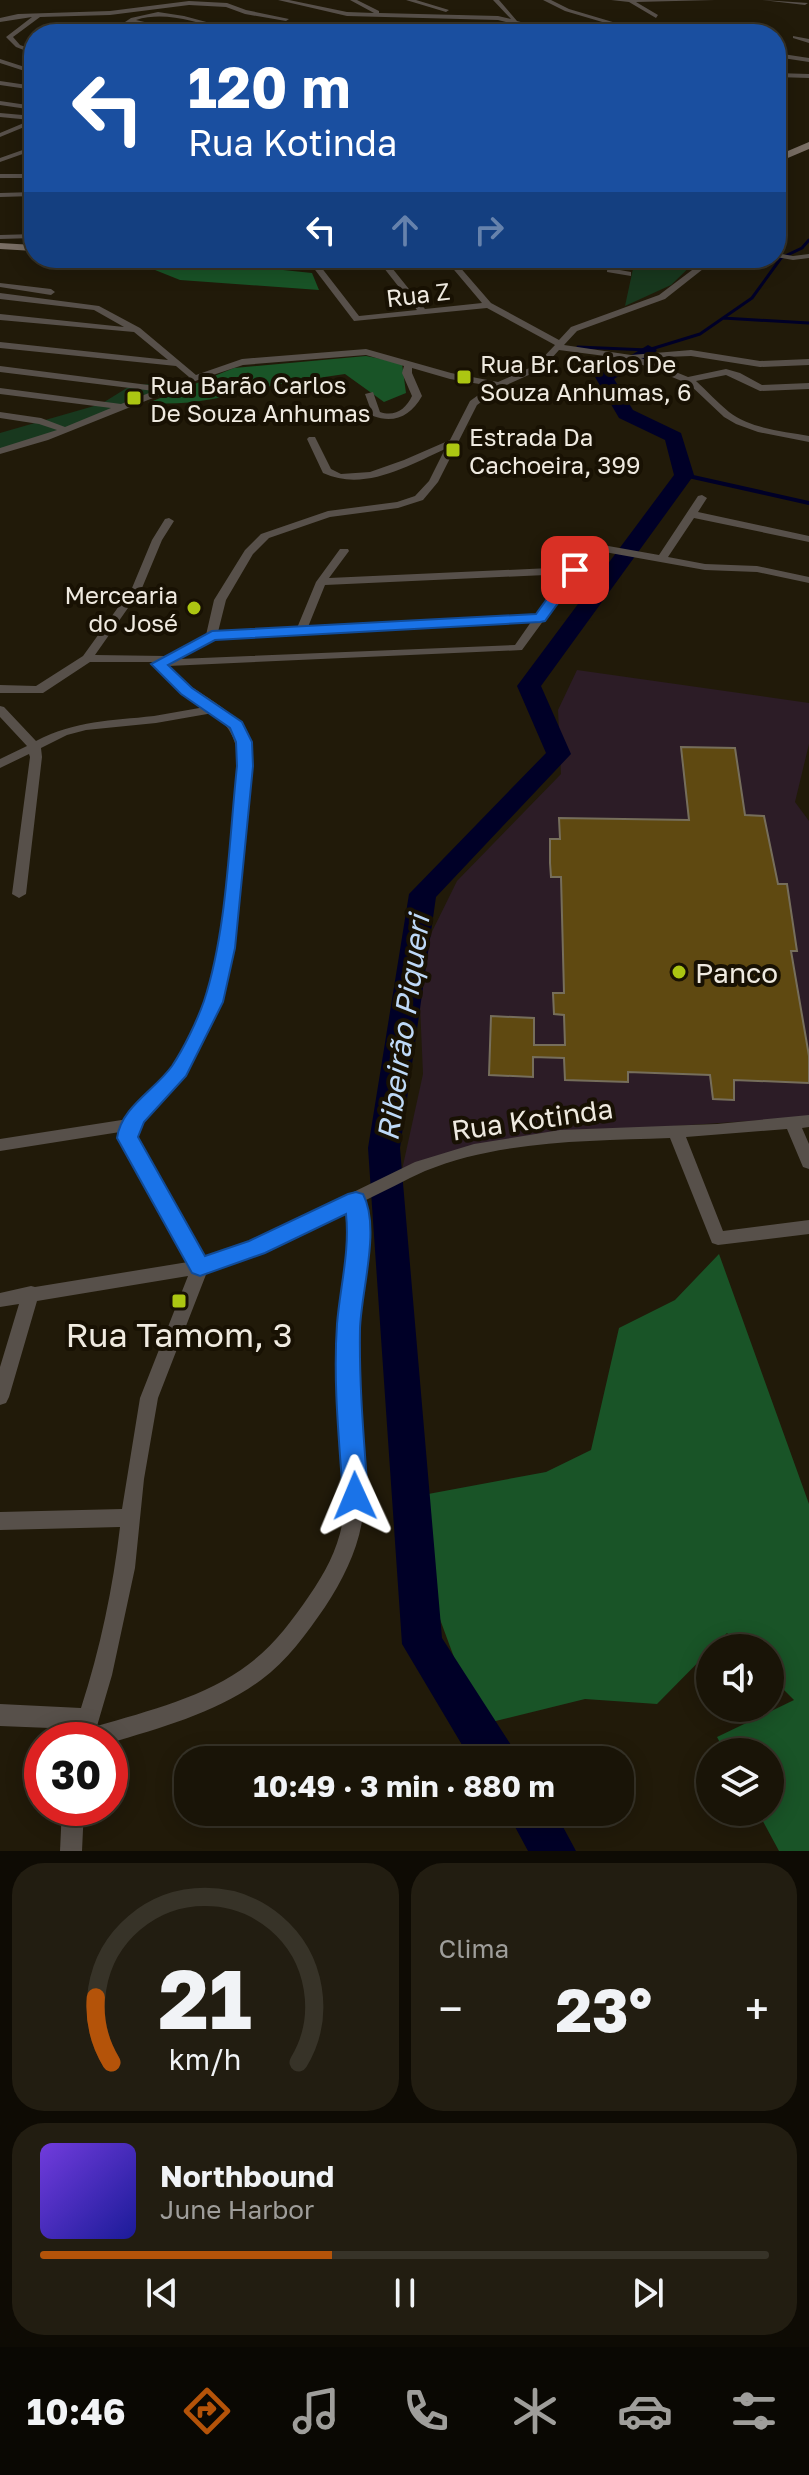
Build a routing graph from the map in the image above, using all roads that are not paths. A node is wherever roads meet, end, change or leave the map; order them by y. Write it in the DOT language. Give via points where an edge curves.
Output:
graph roads {
  1 [pos="239,0"];
  2 [pos="281,0"];
  3 [pos="353,0"];
  4 [pos="409,0"];
  5 [pos="496,0"];
  6 [pos="546,0"];
  7 [pos="614,0"];
  8 [pos="712,0"];
  9 [pos="765,0"];
  10 [pos="632,2"];
  11 [pos="804,3"];
  12 [pos="227,5"];
  13 [pos="240,11"];
  14 [pos="110,13"];
  15 [pos="647,13"];
  16 [pos="198,14"];
  17 [pos="231,15"];
  18 [pos="380,15"];
  19 [pos="638,15"];
  20 [pos="38,16"];
  21 [pos="465,16"];
  22 [pos="656,16"];
  23 [pos="286,19"];
  24 [pos="0,20"];
  25 [pos="129,20"];
  26 [pos="515,20"];
  27 [pos="32,24"];
  28 [pos="98,24"];
  29 [pos="125,24"];
  30 [pos="147,24"];
  31 [pos="209,24"];
  32 [pos="529,24"];
  33 [pos="616,24"];
  34 [pos="24,29"];
  35 [pos="795,37"];
  36 [pos="809,41"];
  37 [pos="24,48"];
  38 [pos="786,57"];
  39 [pos="809,60"];
  40 [pos="0,61"];
  41 [pos="18,67"];
  42 [pos="0,69"];
  43 [pos="24,69"];
  44 [pos="786,75"];
  45 [pos="809,76"];
  46 [pos="24,79"];
  47 [pos="0,82"];
  48 [pos="24,86"];
  49 [pos="0,103"];
  50 [pos="24,107"];
  51 [pos="0,115"];
  52 [pos="24,119"];
  53 [pos="24,124"];
  54 [pos="0,135"];
  55 [pos="809,145"];
  56 [pos="24,152"];
  57 [pos="788,152"];
  58 [pos="17,155"];
  59 [pos="24,155"];
  60 [pos="0,160"];
  61 [pos="0,176"];
  62 [pos="24,176"];
  63 [pos="24,194"];
  64 [pos="0,195"];
  65 [pos="24,236"];
  66 [pos="0,237"];
  67 [pos="0,246"];
  68 [pos="24,247"];
  69 [pos="809,256"];
  70 [pos="786,257"];
  71 [pos="317,268"];
  72 [pos="388,268"];
  73 [pos="457,268"];
  74 [pos="610,268"];
  75 [pos="700,268"];
  76 [pos="628,274"];
  77 [pos="0,285"];
  78 [pos="0,296"];
  79 [pos="488,305"];
  80 [pos="96,308"];
  81 [pos="424,313"];
  82 [pos="0,317"];
  83 [pos="137,330"];
  84 [pos="0,345"];
  85 [pos="557,345"];
  86 [pos="630,357"];
  87 [pos="809,362"];
  88 [pos="409,363"];
  89 [pos="178,364"];
  90 [pos="0,369"];
  91 [pos="195,378"];
  92 [pos="688,380"];
  93 [pos="499,385"];
  94 [pos="809,386"];
  95 [pos="167,390"];
  96 [pos="0,391"];
  97 [pos="370,394"];
  98 [pos="121,407"];
  99 [pos="0,415"];
  100 [pos="66,430"];
  101 [pos="312,439"];
  102 [pos="809,439"];
  103 [pos="0,440"];
  104 [pos="452,442"];
  105 [pos="28,443"];
  106 [pos="0,451"];
  107 [pos="702,498"];
  108 [pos="692,514"];
  109 [pos="169,521"];
  110 [pos="809,539"];
  111 [pos="344,551"];
  112 [pos="662,558"];
  113 [pos="575,570"];
  114 [pos="809,580"];
  115 [pos="321,582"];
  116 [pos="540,618"];
  117 [pos="302,629"];
  118 [pos="212,636"];
  119 [pos="87,658"];
  120 [pos="160,662"];
  121 [pos="0,689"];
  122 [pos="215,709"];
  123 [pos="0,710"];
  124 [pos="34,746"];
  125 [pos="0,764"];
  126 [pos="19,894"];
  127 [pos="809,1121"];
  128 [pos="792,1123"];
  129 [pos="131,1124"];
  130 [pos="675,1130"];
  131 [pos="0,1145"];
  132 [pos="809,1163"];
  133 [pos="356,1200"];
  134 [pos="809,1227"];
  135 [pos="200,1267"];
  136 [pos="31,1293"];
  137 [pos="0,1300"];
  138 [pos="0,1397"];
  139 [pos="129,1518"];
  140 [pos="0,1521"];
  141 [pos="0,1715"];
  142 [pos="33,1722"];
  143 [pos="88,1722"];
  144 [pos="128,1728"];
  145 [pos="72,1826"];
  146 [pos="71,1851"];
  1 -- 12 [label="street"];
  2 -- 18 [label="street" via="345,14"];
  3 -- 18 [label="street"];
  4 -- 21 [label="street"];
  5 -- 26 [label="street"];
  6 -- 33 [label="street"];
  7 -- 10 [label="street"];
  8 -- 10 [label="street"];
  9 -- 11 [label="street"];
  10 -- 15 [label="street"];
  12 -- 13 [label="street"];
  12 -- 14 [label="street" via="182,3"];
  12 -- 16 [label="street"];
  13 -- 17 [label="street"];
  13 -- 23 [label="street"];
  14 -- 20 [label="street"];
  14 -- 28 [label="street"];
  15 -- 19 [label="street"];
  15 -- 22 [label="street"];
  18 -- 21 [label="street"];
  20 -- 24 [label="street"];
  20 -- 27 [label="street"];
  21 -- 26 [label="street"];
  25 -- 29 [label="street"];
  25 -- 30 [label="street"];
  25 -- 31 [label="street" via="165,14"];
  26 -- 32 [label="street"];
  34 -- 37 [label="street" via="9,38"];
  35 -- 36 [label="street"];
  38 -- 39 [label="street"];
  40 -- 41 [label="street"];
  41 -- 42 [label="street"];
  41 -- 43 [label="street"];
  44 -- 45 [label="street"];
  46 -- 47 [label="street"];
  47 -- 48 [label="street"];
  49 -- 50 [label="street"];
  51 -- 52 [label="street"];
  53 -- 54 [label="street"];
  55 -- 57 [label="main road"];
  56 -- 58 [label="street"];
  58 -- 59 [label="street"];
  58 -- 60 [label="street"];
  61 -- 62 [label="street"];
  63 -- 64 [label="street"];
  65 -- 66 [label="street"];
  67 -- 68 [label="main road"];
  69 -- 70 [label="street"];
  71 -- 81 [label="street, Rua Z" via="354,318"];
  72 -- 81 [label="street"];
  73 -- 79 [label="street"];
  74 -- 76 [label="street"];
  75 -- 85 [label="street" via="662,297 583,325"];
  77 -- 80 [label="street" via="66,294"];
  78 -- 80 [label="street"];
  79 -- 81 [label="street, Rua Z"];
  79 -- 85 [label="street"];
  80 -- 83 [label="street"];
  82 -- 83 [label="street"];
  83 -- 89 [label="street"];
  84 -- 89 [label="street"];
  85 -- 86 [label="street"];
  85 -- 93 [label="street" via="539,367"];
  86 -- 87 [label="street" via="691,353 760,364"];
  86 -- 92 [label="street"];
  88 -- 91 [label="street" via="357,352 242,362"];
  88 -- 93 [label="street"];
  88 -- 97 [label="street" via="407,373 417,396 407,409 381,417"];
  89 -- 91 [label="street"];
  90 -- 95 [label="street"];
  91 -- 95 [label="street"];
  92 -- 94 [label="street" via="726,372 760,388"];
  92 -- 102 [label="street" via="739,422"];
  93 -- 104 [label="street" via="473,403"];
  95 -- 98 [label="street"];
  96 -- 98 [label="street"];
  98 -- 100 [label="street"];
  99 -- 100 [label="street"];
  100 -- 105 [label="street"];
  101 -- 104 [label="street" via="327,471 347,479"];
  103 -- 105 [label="street"];
  104 -- 118 [label="street" via="419,498 311,519 256,543 220,600"];
  105 -- 106 [label="street"];
  107 -- 108 [label="street"];
  108 -- 110 [label="street"];
  108 -- 112 [label="street"];
  109 -- 119 [label="street" via="142,580"];
  111 -- 115 [label="street"];
  112 -- 113 [label="street" via="597,547"];
  112 -- 114 [label="street"];
  113 -- 115 [label="street"];
  113 -- 116 [label="street"];
  115 -- 117 [label="street"];
  116 -- 117 [label="street"];
  116 -- 120 [label="street" via="518,648"];
  117 -- 118 [label="street"];
  118 -- 120 [label="street"];
  119 -- 120 [label="street"];
  119 -- 121 [label="street" via="39,690"];
  120 -- 122 [label="street" via="187,691"];
  122 -- 124 [label="street" via="90,725"];
  122 -- 129 [label="street" via="237,725 246,754 222,971 179,1071"];
  123 -- 124 [label="street"];
  124 -- 125 [label="street"];
  124 -- 126 [label="street"];
  127 -- 128 [label="street, Rua Kotinda"];
  128 -- 130 [label="street, Rua Kotinda"];
  128 -- 132 [label="street"];
  129 -- 131 [label="street"];
  129 -- 135 [label="street" via="127,1134 132,1149"];
  130 -- 133 [label="street, Rua Kotinda" via="501,1144 447,1157"];
  130 -- 134 [label="street" via="718,1238"];
  133 -- 135 [label="street, Rua Kotinda" via="257,1247"];
  133 -- 144 [label="street" via="359,1235 348,1385 355,1496 348,1543 321,1596 256,1671 216,1694"];
  135 -- 136 [label="street, Rua Kotinda"];
  135 -- 139 [label="street" via="149,1398"];
  136 -- 137 [label="street, Rua Kotinda"];
  136 -- 138 [label="street"];
  139 -- 140 [label="street"];
  139 -- 143 [label="street" via="117,1607"];
  141 -- 142 [label="street"];
  145 -- 146 [label="street"];
}
